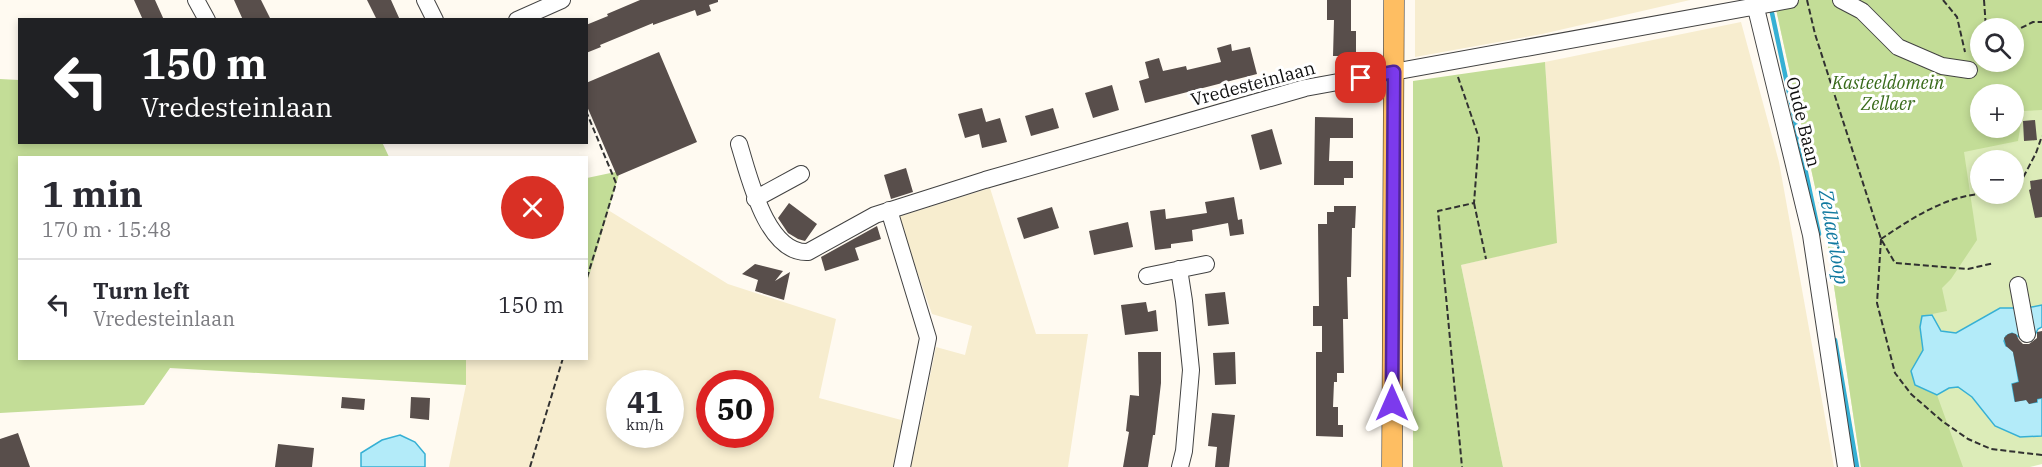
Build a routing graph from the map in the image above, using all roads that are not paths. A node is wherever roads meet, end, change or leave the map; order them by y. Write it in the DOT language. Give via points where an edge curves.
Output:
graph roads {
  1 [pos="196,0"];
  2 [pos="425,0"];
  3 [pos="562,0"];
  4 [pos="1394,0"];
  5 [pos="1790,0"];
  6 [pos="1841,0"];
  7 [pos="1755,4"];
  8 [pos="206,18"];
  9 [pos="434,18"];
  10 [pos="521,18"];
  11 [pos="1970,65"];
  12 [pos="1394,72"];
  13 [pos="739,144"];
  14 [pos="801,174"];
  15 [pos="755,199"];
  16 [pos="882,212"];
  17 [pos="1206,264"];
  18 [pos="1179,269"];
  19 [pos="1147,276"];
  20 [pos="2018,285"];
  21 [pos="2027,334"];
  22 [pos="902,467"];
  23 [pos="1180,467"];
  24 [pos="1392,467"];
  25 [pos="1846,467"];
  1 -- 8 [label="street"];
  2 -- 9 [label="street"];
  3 -- 10 [label="street"];
  4 -- 12 [label="main road"];
  5 -- 7 [label="street, Vredesteinlaan"];
  6 -- 11 [label="street" via="1862,11 1898,47 1942,66"];
  7 -- 12 [label="street, Vredesteinlaan"];
  7 -- 25 [label="street, Oude Baan" via="1810,235"];
  12 -- 16 [label="street, Vredesteinlaan" via="1305,88"];
  12 -- 24 [label="main road"];
  13 -- 15 [label="street"];
  14 -- 15 [label="street"];
  15 -- 16 [label="street, Vredesteinlaan" via="780,240 797,253 808,252"];
  16 -- 22 [label="street" via="928,338"];
  17 -- 18 [label="street"];
  18 -- 19 [label="street"];
  18 -- 23 [label="street" via="1191,370"];
  20 -- 21 [label="street"];
}
